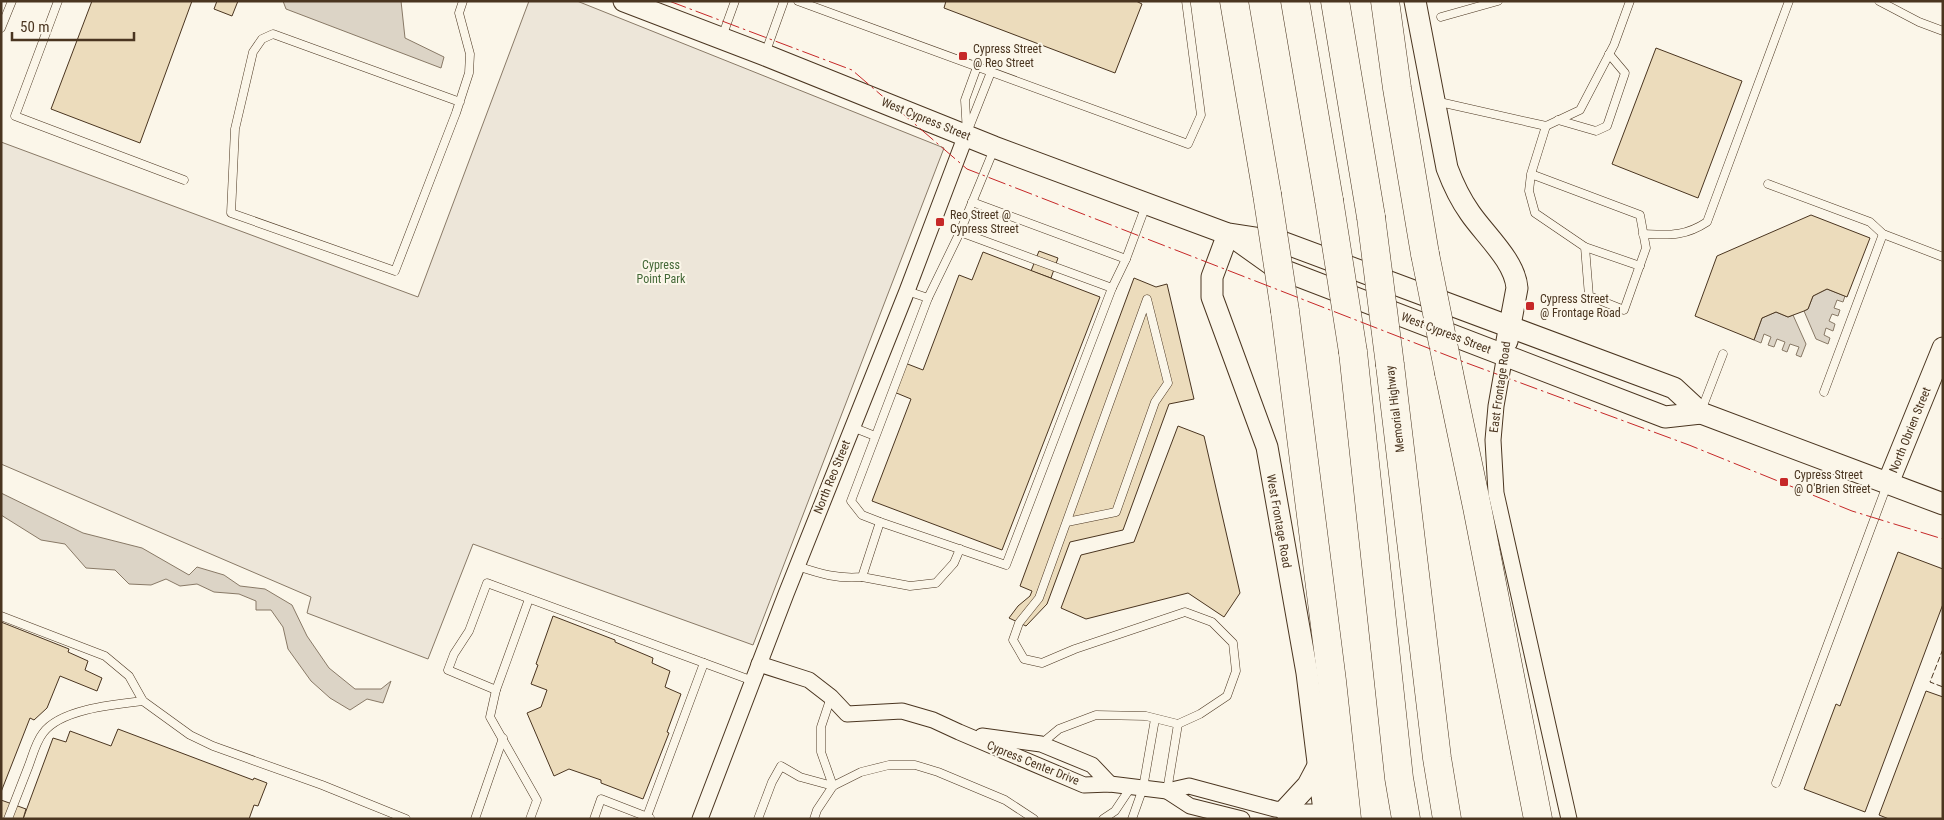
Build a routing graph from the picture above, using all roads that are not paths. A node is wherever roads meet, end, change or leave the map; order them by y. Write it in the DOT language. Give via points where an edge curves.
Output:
graph roads {
  1 [pos="12,1"];
  2 [pos="58,1"];
  3 [pos="463,1"];
  4 [pos="624,1"];
  5 [pos="734,1"];
  6 [pos="784,1"];
  7 [pos="798,1"];
  8 [pos="825,1"];
  9 [pos="1186,1"];
  10 [pos="1234,1"];
  11 [pos="1295,1"];
  12 [pos="1335,1"];
  13 [pos="1385,1"];
  14 [pos="1415,1"];
  15 [pos="1498,1"];
  16 [pos="1620,1"];
  17 [pos="1789,1"];
  18 [pos="1879,1"];
  19 [pos="1629,3"];
  20 [pos="822,10"];
  21 [pos="1441,17"];
  22 [pos="1,28"];
  23 [pos="1943,31"];
  24 [pos="721,39"];
  25 [pos="1609,54"];
  26 [pos="765,55"];
  27 [pos="977,67"];
  28 [pos="991,72"];
  29 [pos="1433,100"];
  30 [pos="460,102"];
  31 [pos="1558,120"];
  32 [pos="1546,126"];
  33 [pos="966,134"];
  34 [pos="994,148"];
  35 [pos="1531,174"];
  36 [pos="184,180"];
  37 [pos="1768,184"];
  38 [pos="972,202"];
  39 [pos="1147,204"];
  40 [pos="960,232"];
  41 [pos="1228,234"];
  42 [pos="1643,234"];
  43 [pos="1884,234"];
  44 [pos="1585,247"];
  45 [pos="1943,257"];
  46 [pos="1126,259"];
  47 [pos="1640,266"];
  48 [pos="1112,288"];
  49 [pos="907,291"];
  50 [pos="928,298"];
  51 [pos="1509,328"];
  52 [pos="1943,348"];
  53 [pos="1723,354"];
  54 [pos="1505,355"];
  55 [pos="1824,392"];
  56 [pos="1701,413"];
  57 [pos="852,427"];
  58 [pos="875,436"];
  59 [pos="1888,483"];
  60 [pos="1943,504"];
  61 [pos="880,522"];
  62 [pos="1067,522"];
  63 [pos="960,549"];
  64 [pos="797,566"];
  65 [pos="862,577"];
  66 [pos="529,599"];
  67 [pos="1,616"];
  68 [pos="704,663"];
  69 [pos="759,664"];
  70 [pos="753,681"];
  71 [pos="496,690"];
  72 [pos="831,697"];
  73 [pos="143,701"];
  74 [pos="1155,719"];
  75 [pos="1178,724"];
  76 [pos="959,732"];
  77 [pos="503,738"];
  78 [pos="1041,744"];
  79 [pos="1318,766"];
  80 [pos="1776,783"];
  81 [pos="1110,784"];
  82 [pos="833,786"];
  83 [pos="1137,788"];
  84 [pos="1167,791"];
  85 [pos="1238,799"];
  86 [pos="1286,810"];
  87 [pos="1332,817"];
  88 [pos="648,818"];
  89 [pos="1236,818"];
  90 [pos="8,819"];
  91 [pos="406,819"];
  92 [pos="474,819"];
  93 [pos="530,819"];
  94 [pos="594,819"];
  95 [pos="700,819"];
  96 [pos="758,819"];
  97 [pos="814,819"];
  98 [pos="1034,819"];
  99 [pos="1103,819"];
  100 [pos="1132,819"];
  101 [pos="1406,819"];
  102 [pos="1447,819"];
  103 [pos="1538,819"];
  104 [pos="1569,819"];
  1 -- 22 [label="lane"];
  2 -- 36 [label="lane" via="15,116"];
  3 -- 30 [label="lane" via="460,13 470,54 469,73"];
  4 -- 24 [label="street, West Cypress Street"];
  5 -- 24 [label="lane"];
  6 -- 26 [label="lane"];
  7 -- 20 [label="lane"];
  8 -- 20 [label="lane"];
  9 -- 28 [label="lane" via="1200,115 1188,144"];
  10 -- 87 [label="highway, bridge" via="1285,311 1332,681"];
  11 -- 101 [label="highway, bridge" via="1353,352"];
  12 -- 102 [label="highway, Memorial Highway, bridge" via="1371,217"];
  13 -- 103 [label="highway, bridge" via="1425,254"];
  14 -- 29 [label="street, East Frontage Road"];
  15 -- 21 [label="lane"];
  16 -- 19 [label="lane"];
  17 -- 42 [label="lane" via="1707,222 1676,235"];
  18 -- 23 [label="lane"];
  19 -- 25 [label="lane"];
  20 -- 27 [label="lane"];
  24 -- 26 [label="street, West Cypress Street"];
  25 -- 31 [label="lane" via="1580,110"];
  25 -- 31 [label="lane" via="1625,73 1608,126 1596,131"];
  26 -- 33 [label="street, West Cypress Street"];
  27 -- 28 [label="lane"];
  27 -- 33 [label="lane" via="965,100"];
  28 -- 33 [label="lane"];
  29 -- 32 [label="lane"];
  29 -- 51 [label="street, East Frontage Road" via="1454,187 1516,279"];
  30 -- 30 [label="lane" via="395,271 231,213 234,128 253,52 262,39 273,34"];
  31 -- 32 [label="lane"];
  32 -- 35 [label="lane"];
  33 -- 34 [label="street, West Cypress Street"];
  33 -- 49 [label="street, North Reo Street"];
  34 -- 38 [label="lane"];
  34 -- 39 [label="street, West Cypress Street"];
  35 -- 42 [label="lane" via="1640,215"];
  35 -- 44 [label="lane" via="1529,192 1535,213"];
  37 -- 43 [label="lane" via="1870,222"];
  38 -- 40 [label="lane"];
  38 -- 46 [label="lane"];
  39 -- 41 [label="street, West Cypress Street"];
  39 -- 46 [label="lane"];
  40 -- 48 [label="lane"];
  40 -- 50 [label="lane"];
  41 -- 51 [label="street, West Cypress Street" via="1282,242"];
  41 -- 54 [label="street, West Cypress Street" via="1275,267"];
  41 -- 79 [label="street, West Frontage Road" via="1212,277 1212,297 1267,447 1307,673"];
  42 -- 47 [label="lane" via="1646,248"];
  43 -- 45 [label="lane"];
  43 -- 55 [label="lane"];
  44 -- 47 [label="lane"];
  44 -- 47 [label="lane" via="1589,296 1624,310"];
  46 -- 48 [label="lane"];
  48 -- 63 [label="lane" via="1006,565"];
  49 -- 50 [label="lane"];
  49 -- 57 [label="street, North Reo Street"];
  50 -- 58 [label="lane"];
  51 -- 54 [label="street, East Frontage Road"];
  51 -- 56 [label="street, West Cypress Street" via="1674,388"];
  52 -- 59 [label="street, North Obrien Street"];
  53 -- 56 [label="lane"];
  54 -- 56 [label="street, West Cypress Street" via="1665,416"];
  54 -- 104 [label="street, East Frontage Road" via="1493,440 1496,493"];
  56 -- 59 [label="street, West Cypress Street"];
  57 -- 58 [label="lane"];
  57 -- 64 [label="street, North Reo Street"];
  58 -- 61 [label="lane" via="851,501 862,515"];
  59 -- 60 [label="street, West Cypress Street"];
  59 -- 80 [label="lane"];
  61 -- 63 [label="lane"];
  61 -- 65 [label="lane"];
  62 -- 62 [label="lane" via="1091,457 1147,299 1168,383 1155,402 1116,512"];
  62 -- 75 [label="lane" via="1039,598 1019,623 1013,640 1024,659 1042,663 1185,612 1212,622 1233,643 1236,671 1227,696"];
  63 -- 65 [label="lane" via="954,563 936,583 910,586"];
  64 -- 65 [label="lane" via="824,576"];
  64 -- 69 [label="street, North Reo Street"];
  66 -- 68 [label="lane"];
  66 -- 71 [label="lane"];
  66 -- 71 [label="lane" via="487,583 469,631 448,670"];
  67 -- 73 [label="lane" via="105,656 129,676"];
  68 -- 70 [label="lane"];
  68 -- 88 [label="lane"];
  69 -- 70 [label="street, North Reo Street"];
  69 -- 72 [label="street, Cypress Center Drive" via="809,680"];
  70 -- 95 [label="street, North Reo Street"];
  71 -- 77 [label="lane" via="490,717"];
  72 -- 76 [label="street, Cypress Center Drive" via="847,714 902,711"];
  72 -- 82 [label="lane" via="821,727 821,752"];
  73 -- 90 [label="lane" via="111,704 55,722 36,744"];
  73 -- 91 [label="lane" via="190,735 213,746"];
  74 -- 75 [label="lane"];
  74 -- 78 [label="lane" via="1096,715 1059,729"];
  74 -- 83 [label="lane"];
  75 -- 84 [label="lane"];
  76 -- 78 [label="street, Cypress Center Drive"];
  76 -- 81 [label="street, Cypress Center Drive" via="1084,784"];
  77 -- 92 [label="lane"];
  77 -- 93 [label="lane" via="537,800"];
  78 -- 81 [label="street, Cypress Center Drive" via="1092,765"];
  79 -- 86 [label="street" via="1308,785"];
  79 -- 87 [label="street, West Frontage Road"];
  81 -- 83 [label="street, Cypress Center Drive"];
  82 -- 96 [label="lane" via="800,777 781,766"];
  82 -- 97 [label="lane"];
  82 -- 98 [label="lane" via="861,772 889,765 914,765 1005,800"];
  83 -- 84 [label="street, Cypress Center Drive"];
  83 -- 99 [label="lane"];
  83 -- 100 [label="lane"];
  84 -- 85 [label="street, Cypress Center Drive" via="1189,786"];
  84 -- 89 [label="street, Cypress Center Drive" via="1190,806"];
  85 -- 86 [label="street, Cypress Center Drive"];
  85 -- 89 [label="lane"];
  86 -- 87 [label="street, Cypress Center Drive"];
  88 -- 94 [label="lane" via="602,799"];
}
